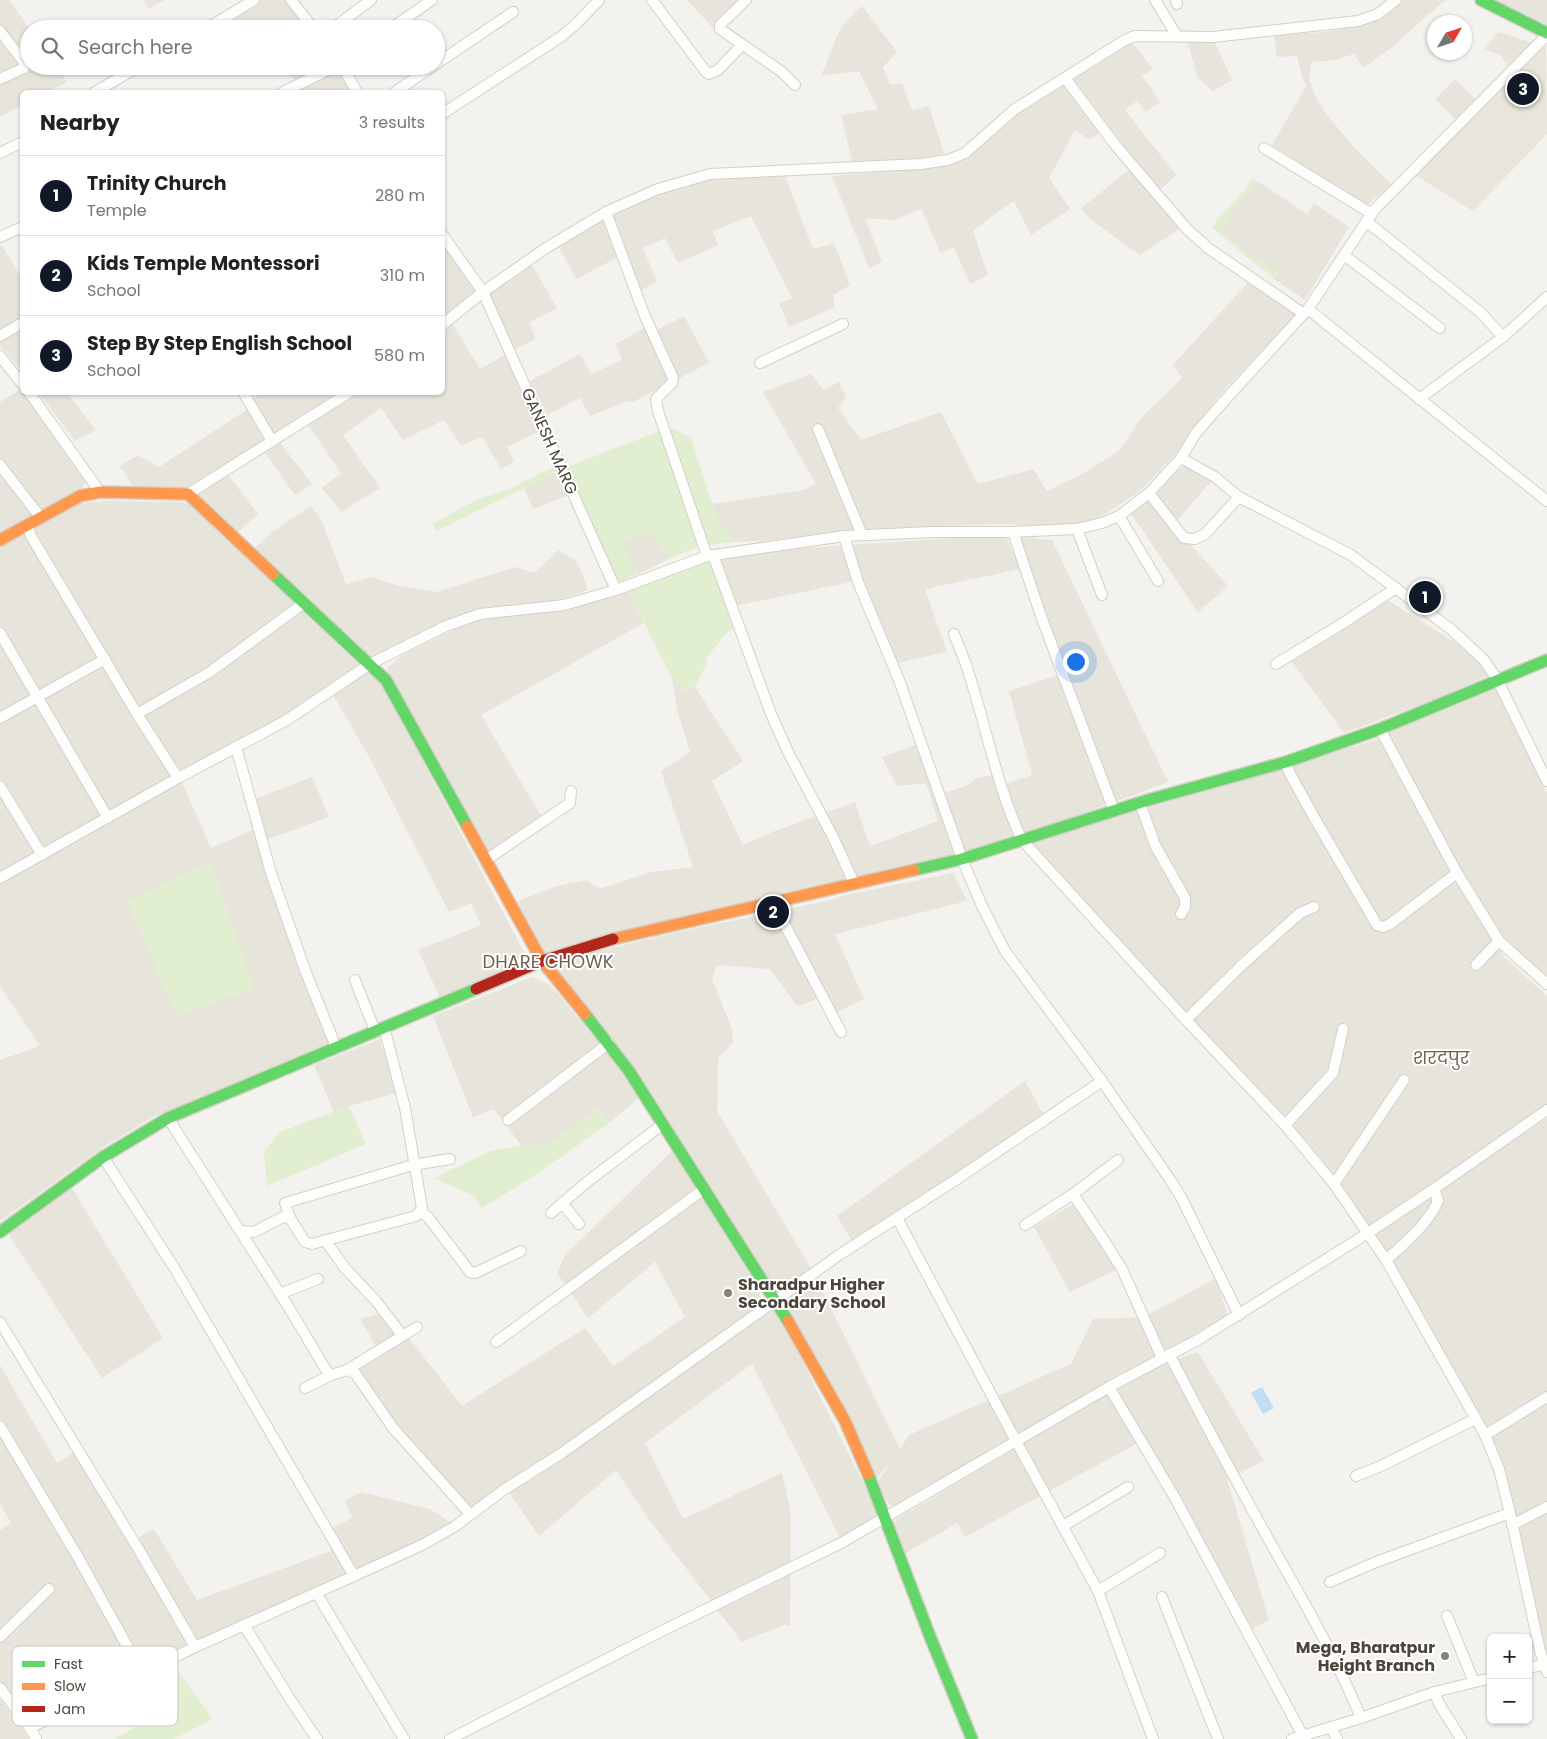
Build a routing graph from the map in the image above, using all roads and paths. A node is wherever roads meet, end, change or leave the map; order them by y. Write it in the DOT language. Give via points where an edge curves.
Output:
graph roads {
  1 [pos="254,0"];
  2 [pos="371,0"];
  3 [pos="432,0"];
  4 [pos="599,0"];
  5 [pos="652,0"];
  6 [pos="746,0"];
  7 [pos="1155,0"];
  8 [pos="1396,0"];
  9 [pos="1481,0"];
  10 [pos="294,1"];
  11 [pos="513,12"];
  12 [pos="221,20"];
  13 [pos="308,20"];
  14 [pos="344,20"];
  15 [pos="403,20"];
  16 [pos="0,31"];
  17 [pos="1547,34"];
  18 [pos="1176,36"];
  19 [pos="742,45"];
  20 [pos="20,57"];
  21 [pos="445,58"];
  22 [pos="20,70"];
  23 [pos="124,75"];
  24 [pos="318,75"];
  25 [pos="347,75"];
  26 [pos="420,75"];
  27 [pos="1065,78"];
  28 [pos="0,79"];
  29 [pos="795,86"];
  30 [pos="98,90"];
  31 [pos="288,90"];
  32 [pos="356,90"];
  33 [pos="398,90"];
  34 [pos="445,112"];
  35 [pos="20,143"];
  36 [pos="1264,148"];
  37 [pos="0,153"];
  38 [pos="606,212"];
  39 [pos="1369,217"];
  40 [pos="20,228"];
  41 [pos="0,237"];
  42 [pos="445,238"];
  43 [pos="1344,255"];
  44 [pos="483,292"];
  45 [pos="1547,297"];
  46 [pos="1306,312"];
  47 [pos="445,323"];
  48 [pos="20,324"];
  49 [pos="843,324"];
  50 [pos="1440,328"];
  51 [pos="0,336"];
  52 [pos="1503,338"];
  53 [pos="0,356"];
  54 [pos="760,363"];
  55 [pos="20,381"];
  56 [pos="32,395"];
  57 [pos="245,395"];
  58 [pos="345,395"];
  59 [pos="1419,399"];
  60 [pos="818,429"];
  61 [pos="272,441"];
  62 [pos="1181,458"];
  63 [pos="0,465"];
  64 [pos="100,492"];
  65 [pos="1149,493"];
  66 [pos="188,494"];
  67 [pos="1239,497"];
  68 [pos="1547,501"];
  69 [pos="1119,516"];
  70 [pos="41,518"];
  71 [pos="27,525"];
  72 [pos="1077,529"];
  73 [pos="1013,532"];
  74 [pos="844,536"];
  75 [pos="862,536"];
  76 [pos="0,540"];
  77 [pos="710,555"];
  78 [pos="1158,581"];
  79 [pos="1396,588"];
  80 [pos="616,590"];
  81 [pos="1102,595"];
  82 [pos="304,602"];
  83 [pos="0,633"];
  84 [pos="954,634"];
  85 [pos="105,659"];
  86 [pos="1547,660"];
  87 [pos="370,664"];
  88 [pos="1276,664"];
  89 [pos="1497,679"];
  90 [pos="37,698"];
  91 [pos="137,714"];
  92 [pos="0,718"];
  93 [pos="1380,729"];
  94 [pos="236,747"];
  95 [pos="1286,762"];
  96 [pos="178,778"];
  97 [pos="1547,781"];
  98 [pos="0,786"];
  99 [pos="570,791"];
  100 [pos="1140,803"];
  101 [pos="1114,811"];
  102 [pos="108,818"];
  103 [pos="1022,840"];
  104 [pos="42,855"];
  105 [pos="962,859"];
  106 [pos="486,860"];
  107 [pos="1457,873"];
  108 [pos="0,878"];
  109 [pos="854,883"];
  110 [pos="773,902"];
  111 [pos="1314,908"];
  112 [pos="1181,914"];
  113 [pos="1499,940"];
  114 [pos="542,961"];
  115 [pos="1476,965"];
  116 [pos="355,980"];
  117 [pos="1547,984"];
  118 [pos="1186,1020"];
  119 [pos="1344,1028"];
  120 [pos="380,1029"];
  121 [pos="841,1032"];
  122 [pos="609,1043"];
  123 [pos="336,1048"];
  124 [pos="1404,1080"];
  125 [pos="1102,1081"];
  126 [pos="1547,1110"];
  127 [pos="168,1118"];
  128 [pos="508,1120"];
  129 [pos="663,1124"];
  130 [pos="1285,1126"];
  131 [pos="103,1157"];
  132 [pos="450,1160"];
  133 [pos="1118,1160"];
  134 [pos="415,1165"];
  135 [pos="1334,1184"];
  136 [pos="704,1189"];
  137 [pos="1434,1190"];
  138 [pos="1073,1194"];
  139 [pos="562,1203"];
  140 [pos="420,1212"];
  141 [pos="551,1213"];
  142 [pos="290,1218"];
  143 [pos="897,1218"];
  144 [pos="579,1224"];
  145 [pos="1025,1225"];
  146 [pos="240,1231"];
  147 [pos="0,1232"];
  148 [pos="1368,1233"];
  149 [pos="325,1240"];
  150 [pos="520,1251"];
  151 [pos="1386,1260"];
  152 [pos="318,1279"];
  153 [pos="280,1294"];
  154 [pos="775,1300"];
  155 [pos="1239,1315"];
  156 [pos="0,1322"];
  157 [pos="417,1326"];
  158 [pos="402,1335"];
  159 [pos="496,1342"];
  160 [pos="1166,1356"];
  161 [pos="347,1370"];
  162 [pos="331,1375"];
  163 [pos="1109,1387"];
  164 [pos="305,1388"];
  165 [pos="1547,1397"];
  166 [pos="1475,1418"];
  167 [pos="0,1426"];
  168 [pos="1485,1435"];
  169 [pos="1016,1441"];
  170 [pos="1356,1476"];
  171 [pos="1128,1487"];
  172 [pos="1547,1507"];
  173 [pos="470,1514"];
  174 [pos="1510,1514"];
  175 [pos="886,1517"];
  176 [pos="1512,1525"];
  177 [pos="1063,1526"];
  178 [pos="1160,1553"];
  179 [pos="354,1576"];
  180 [pos="1330,1582"];
  181 [pos="49,1589"];
  182 [pos="1098,1591"];
  183 [pos="317,1594"];
  184 [pos="1162,1597"];
  185 [pos="1447,1616"];
  186 [pos="244,1626"];
  187 [pos="0,1637"];
  188 [pos="127,1646"];
  189 [pos="195,1647"];
  190 [pos="178,1655"];
  191 [pos="1546,1667"];
  192 [pos="1532,1668"];
  193 [pos="1487,1679"];
  194 [pos="1474,1682"];
  195 [pos="0,1688"];
  196 [pos="1435,1692"];
  197 [pos="12,1704"];
  198 [pos="1361,1718"];
  199 [pos="34,1726"];
  200 [pos="1330,1727"];
  201 [pos="30,1728"];
  202 [pos="1303,1736"];
  203 [pos="36,1739"];
  204 [pos="318,1739"];
  205 [pos="404,1739"];
  206 [pos="450,1739"];
  207 [pos="972,1739"];
  208 [pos="1153,1739"];
  209 [pos="1218,1739"];
  210 [pos="1292,1739"];
  211 [pos="1337,1739"];
  212 [pos="1461,1739"];
  1 -- 12 [label="street"];
  2 -- 14 [label="street"];
  3 -- 15 [label="street"];
  4 -- 34 [label="street" via="562,36"];
  5 -- 19 [label="street" via="709,74 718,70"];
  6 -- 19 [label="street" via="720,25 720,29"];
  7 -- 18 [label="street"];
  8 -- 18 [label="street" via="1378,14 1358,21 1213,36"];
  9 -- 17 [label="street"];
  10 -- 13 [label="street"];
  11 -- 21 [label="street"];
  16 -- 20 [label="street"];
  17 -- 39 [label="street"];
  18 -- 27 [label="street" via="1134,36"];
  19 -- 29 [label="street" via="782,72"];
  22 -- 28 [label="street"];
  23 -- 30 [label="street"];
  24 -- 31 [label="street"];
  25 -- 32 [label="street"];
  26 -- 33 [label="street"];
  27 -- 38 [label="street" via="1015,109 966,153 948,160 911,165 710,174 658,189"];
  27 -- 46 [label="street" via="1116,146 1187,229 1208,248"];
  35 -- 37 [label="street"];
  36 -- 39 [label="street"];
  38 -- 44 [label="street" via="546,248"];
  38 -- 77 [label="street" via="644,314 673,378 656,399 658,412"];
  39 -- 43 [label="street"];
  39 -- 52 [label="street" via="1480,312"];
  40 -- 41 [label="street"];
  42 -- 44 [label="street, GANESH MARG"];
  43 -- 46 [label="street"];
  43 -- 50 [label="street"];
  44 -- 47 [label="street"];
  44 -- 80 [label="street, GANESH MARG"];
  45 -- 52 [label="street"];
  46 -- 59 [label="street"];
  46 -- 62 [label="street" via="1196,433"];
  48 -- 51 [label="street"];
  49 -- 54 [label="street"];
  52 -- 59 [label="street"];
  53 -- 55 [label="street"];
  56 -- 64 [label="street"];
  57 -- 61 [label="street"];
  58 -- 61 [label="street"];
  59 -- 68 [label="street"];
  60 -- 75 [label="street"];
  61 -- 66 [label="street"];
  62 -- 65 [label="street"];
  62 -- 67 [label="street" via="1215,477"];
  63 -- 70 [label="street"];
  64 -- 66 [label="street"];
  64 -- 70 [label="street" via="80,496"];
  65 -- 67 [label="street" via="1184,538 1195,539 1205,534"];
  65 -- 69 [label="street"];
  66 -- 82 [label="street"];
  67 -- 79 [label="street" via="1341,549"];
  69 -- 72 [label="street"];
  69 -- 78 [label="street"];
  70 -- 71 [label="street"];
  71 -- 76 [label="street"];
  71 -- 85 [label="street"];
  72 -- 73 [label="street"];
  72 -- 81 [label="street"];
  73 -- 75 [label="street"];
  73 -- 101 [label="street"];
  74 -- 75 [label="street"];
  74 -- 77 [label="street"];
  74 -- 105 [label="street" via="858,582 899,680"];
  77 -- 80 [label="street"];
  77 -- 109 [label="street" via="771,714"];
  79 -- 88 [label="street"];
  79 -- 89 [label="street" via="1452,630 1484,660"];
  80 -- 87 [label="street" via="564,605 480,614 446,626"];
  82 -- 87 [label="street"];
  82 -- 91 [label="street" via="210,672"];
  83 -- 90 [label="street"];
  84 -- 103 [label="street" via="969,673 1010,814"];
  85 -- 90 [label="street"];
  85 -- 91 [label="street"];
  86 -- 89 [label="street"];
  87 -- 94 [label="street" via="287,720"];
  87 -- 106 [label="street" via="386,680"];
  89 -- 93 [label="street"];
  89 -- 97 [label="street"];
  90 -- 92 [label="street"];
  90 -- 102 [label="street"];
  91 -- 96 [label="street"];
  93 -- 95 [label="street"];
  93 -- 107 [label="street"];
  94 -- 96 [label="street"];
  94 -- 123 [label="street" via="271,873"];
  95 -- 100 [label="street"];
  95 -- 107 [label="street" via="1377,925 1390,924"];
  96 -- 102 [label="street"];
  98 -- 104 [label="street"];
  99 -- 106 [label="street" via="570,803"];
  100 -- 101 [label="street"];
  100 -- 112 [label="street" via="1155,845 1185,898"];
  101 -- 103 [label="street"];
  102 -- 104 [label="street"];
  103 -- 105 [label="street"];
  103 -- 118 [label="street"];
  104 -- 108 [label="street"];
  105 -- 109 [label="street"];
  105 -- 125 [label="street" via="1005,951"];
  106 -- 114 [label="street"];
  107 -- 113 [label="street"];
  109 -- 110 [label="street"];
  110 -- 114 [label="street" via="619,937"];
  110 -- 121 [label="street"];
  111 -- 118 [label="street" via="1300,914"];
  113 -- 115 [label="street"];
  113 -- 117 [label="street"];
  114 -- 120 [label="street"];
  114 -- 122 [label="street"];
  116 -- 120 [label="street"];
  118 -- 130 [label="street"];
  119 -- 130 [label="street" via="1333,1073"];
  120 -- 123 [label="street"];
  120 -- 134 [label="street" via="405,1108"];
  122 -- 128 [label="street"];
  122 -- 129 [label="street"];
  123 -- 127 [label="street"];
  124 -- 135 [label="street"];
  125 -- 143 [label="street"];
  125 -- 155 [label="street" via="1182,1197"];
  126 -- 137 [label="street"];
  127 -- 131 [label="street"];
  127 -- 146 [label="street"];
  129 -- 136 [label="street"];
  129 -- 139 [label="street"];
  130 -- 135 [label="street"];
  131 -- 147 [label="street"];
  131 -- 179 [label="street" via="175,1269"];
  132 -- 134 [label="street"];
  133 -- 138 [label="street"];
  134 -- 140 [label="street"];
  134 -- 142 [label="street" via="285,1203"];
  135 -- 148 [label="street"];
  136 -- 154 [label="street"];
  136 -- 159 [label="street"];
  137 -- 148 [label="street"];
  137 -- 151 [label="street" via="1438,1200 1432,1213"];
  138 -- 145 [label="street"];
  138 -- 160 [label="street" via="1122,1270"];
  139 -- 141 [label="street"];
  139 -- 144 [label="street"];
  140 -- 149 [label="street" via="416,1216"];
  140 -- 150 [label="street" via="428,1217 470,1272 475,1273"];
  142 -- 146 [label="street" via="283,1217 254,1232"];
  142 -- 149 [label="street" via="305,1242 312,1244"];
  143 -- 154 [label="street"];
  143 -- 169 [label="street"];
  146 -- 153 [label="street"];
  148 -- 151 [label="street"];
  148 -- 155 [label="street"];
  149 -- 158 [label="street"];
  151 -- 166 [label="street"];
  152 -- 153 [label="street"];
  153 -- 162 [label="street"];
  154 -- 173 [label="street" via="562,1453"];
  154 -- 175 [label="street" via="845,1421"];
  155 -- 160 [label="street"];
  156 -- 189 [label="street"];
  157 -- 158 [label="street"];
  158 -- 161 [label="street"];
  160 -- 163 [label="street"];
  160 -- 198 [label="street" via="1309,1611 1347,1683"];
  161 -- 162 [label="street"];
  161 -- 173 [label="street" via="355,1373 393,1428"];
  162 -- 164 [label="street"];
  163 -- 169 [label="street"];
  163 -- 202 [label="street" via="1175,1498"];
  165 -- 168 [label="street"];
  166 -- 168 [label="street"];
  166 -- 170 [label="street"];
  167 -- 188 [label="street"];
  168 -- 174 [label="street"];
  169 -- 175 [label="street"];
  169 -- 177 [label="street"];
  171 -- 177 [label="street"];
  172 -- 176 [label="street"];
  173 -- 179 [label="street" via="422,1545"];
  174 -- 176 [label="street"];
  174 -- 180 [label="street"];
  175 -- 206 [label="street" via="843,1542"];
  175 -- 207 [label="street"];
  176 -- 191 [label="street"];
  177 -- 182 [label="street"];
  178 -- 182 [label="street"];
  179 -- 183 [label="street"];
  181 -- 187 [label="street"];
  182 -- 208 [label="street"];
  183 -- 186 [label="street"];
  183 -- 205 [label="street"];
  184 -- 209 [label="street"];
  185 -- 194 [label="street"];
  186 -- 189 [label="street"];
  186 -- 204 [label="street"];
  189 -- 190 [label="street"];
  191 -- 192 [label="street"];
  193 -- 194 [label="street"];
  194 -- 196 [label="street"];
  195 -- 197 [label="street"];
  196 -- 198 [label="street"];
  196 -- 212 [label="street"];
  198 -- 200 [label="street"];
  199 -- 201 [label="street"];
  200 -- 202 [label="street"];
  200 -- 211 [label="street"];
  201 -- 203 [label="street"];
  202 -- 210 [label="street"];
}
